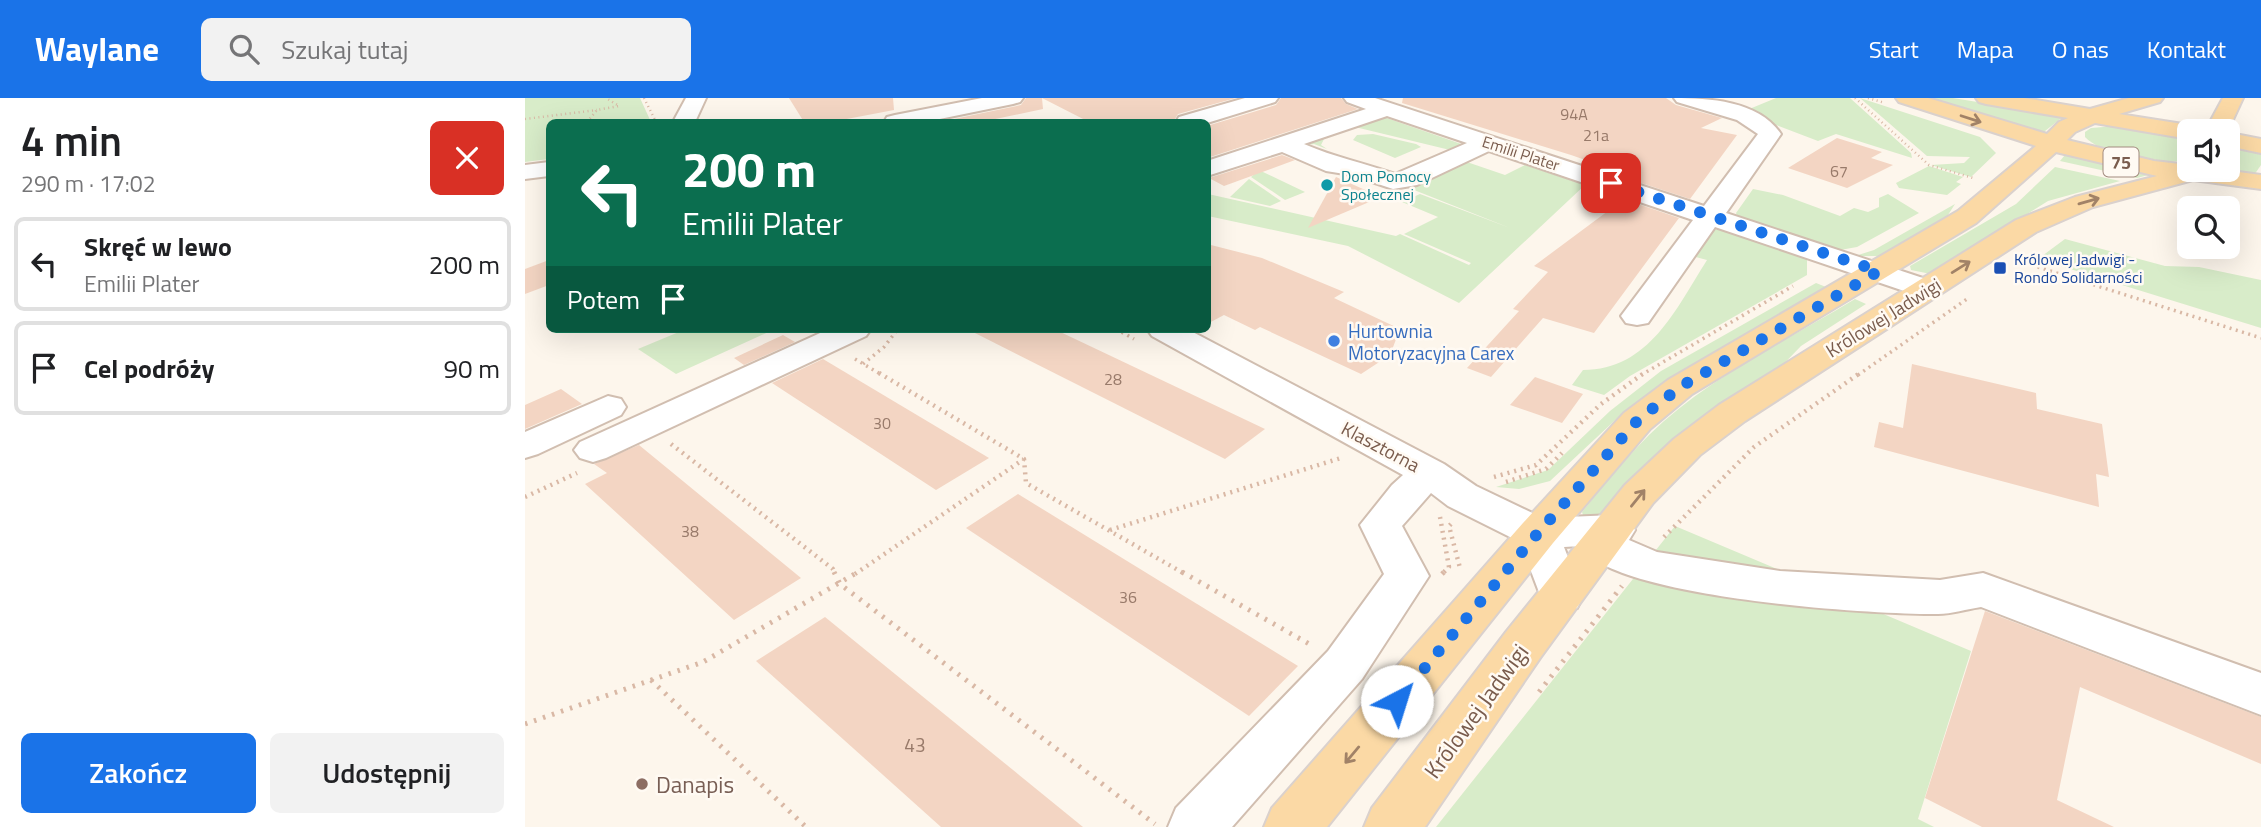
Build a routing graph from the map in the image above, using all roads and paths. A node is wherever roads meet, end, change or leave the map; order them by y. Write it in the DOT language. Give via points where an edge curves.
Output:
graph roads {
  1 [pos="606,98"];
  2 [pos="644,98"];
  3 [pos="696,98"];
  4 [pos="1013,98"];
  5 [pos="1268,98"];
  6 [pos="1354,98"];
  7 [pos="1684,98"];
  8 [pos="1855,98"];
  9 [pos="1906,98"];
  10 [pos="1986,98"];
  11 [pos="2153,98"];
  12 [pos="2230,101"];
  13 [pos="1387,109"];
  14 [pos="597,110"];
  15 [pos="2093,115"];
  16 [pos="525,119"];
  17 [pos="590,119"];
  18 [pos="654,119"];
  19 [pos="686,119"];
  20 [pos="910,119"];
  21 [pos="1197,119"];
  22 [pos="2224,119"];
  23 [pos="2177,130"];
  24 [pos="1488,142"];
  25 [pos="2240,142"];
  26 [pos="1283,144"];
  27 [pos="2050,145"];
  28 [pos="2261,146"];
  29 [pos="1211,168"];
  30 [pos="546,169"];
  31 [pos="2177,169"];
  32 [pos="525,172"];
  33 [pos="1980,173"];
  34 [pos="2177,177"];
  35 [pos="1974,178"];
  36 [pos="2240,179"];
  37 [pos="2261,182"];
  38 [pos="1966,184"];
  39 [pos="1710,216"];
  40 [pos="2030,253"];
  41 [pos="1879,271"];
  42 [pos="1976,293"];
  43 [pos="1929,307"];
  44 [pos="1637,316"];
  45 [pos="895,333"];
  46 [pos="1170,333"];
  47 [pos="2261,338"];
  48 [pos="851,342"];
  49 [pos="863,364"];
  50 [pos="608,407"];
  51 [pos="670,443"];
  52 [pos="525,446"];
  53 [pos="593,450"];
  54 [pos="1342,458"];
  55 [pos="1024,460"];
  56 [pos="1430,473"];
  57 [pos="1110,530"];
  58 [pos="1538,533"];
  59 [pos="1608,538"];
  60 [pos="839,584"];
  61 [pos="1561,596"];
  62 [pos="1345,665"];
  63 [pos="650,680"];
  64 [pos="2261,694"];
  65 [pos="525,724"];
  66 [pos="806,827"];
  67 [pos="1159,827"];
  68 [pos="1196,827"];
  69 [pos="1292,827"];
  70 [pos="1392,827"];
  1 -- 14 [label="path" via="619,106"];
  2 -- 18 [label="path"];
  3 -- 19 [label="street"];
  4 -- 20 [label="street"];
  5 -- 21 [label="street"];
  6 -- 13 [label="street, Emilii Plater"];
  7 -- 39 [label="street" via="1753,120 1766,126 1770,134"];
  8 -- 35 [label="path" via="1929,165"];
  9 -- 27 [label="main road, one-way"];
  10 -- 15 [label="main road"];
  11 -- 15 [label="main road"];
  12 -- 22 [label="main road"];
  13 -- 24 [label="street, Emilii Plater"];
  13 -- 26 [label="street"];
  14 -- 16 [label="path"];
  14 -- 17 [label="path"];
  15 -- 23 [label="main road"];
  15 -- 27 [label="main road" via="2067,127"];
  24 -- 26 [label="street" via="1408,180 1393,182 1335,166"];
  24 -- 39 [label="street, Emilii Plater"];
  25 -- 28 [label="main road"];
  26 -- 29 [label="street"];
  27 -- 31 [label="main road, 75"];
  27 -- 41 [label="main road" via="1967,217"];
  30 -- 32 [label="street"];
  33 -- 35 [label="path"];
  43 -- 34 [label="main road, Królowej Jadwigi, one-way" via="2026,226 2084,202"];
  35 -- 38 [label="path"];
  36 -- 37 [label="main road, 75"];
  39 -- 41 [label="street, Emilii Plater"];
  39 -- 44 [label="street"];
  40 -- 47 [label="path" via="2019,261"];
  41 -- 43 [label="street, Emilii Plater"];
  41 -- 58 [label="main road" via="1680,387 1637,421"];
  42 -- 43 [label="path"];
  59 -- 43 [label="main road, Królowej Jadwigi, one-way" via="1639,494 1687,447 1732,413"];
  45 -- 49 [label="path"];
  46 -- 56 [label="street, Klasztorna"];
  48 -- 49 [label="path"];
  48 -- 53 [label="street"];
  49 -- 55 [label="path"];
  50 -- 52 [label="street"];
  51 -- 60 [label="path" via="833,569"];
  54 -- 57 [label="path"];
  55 -- 57 [label="path" via="1026,483"];
  55 -- 60 [label="path"];
  56 -- 58 [label="street, Klasztorna" via="1462,496"];
  56 -- 62 [label="street" via="1381,525 1407,576"];
  57 -- 62 [label="path"];
  58 -- 59 [label="street"];
  58 -- 61 [label="street"];
  58 -- 69 [label="main road, one-way"];
  59 -- 61 [label="main road, Królowej Jadwigi"];
  59 -- 64 [label="street" via="1650,567 1780,588 1940,597 1983,590"];
  60 -- 63 [label="path" via="703,662"];
  60 -- 67 [label="path"];
  61 -- 70 [label="main road, Królowej Jadwigi"];
  62 -- 68 [label="street"];
  63 -- 65 [label="path"];
  63 -- 66 [label="path"];
}
